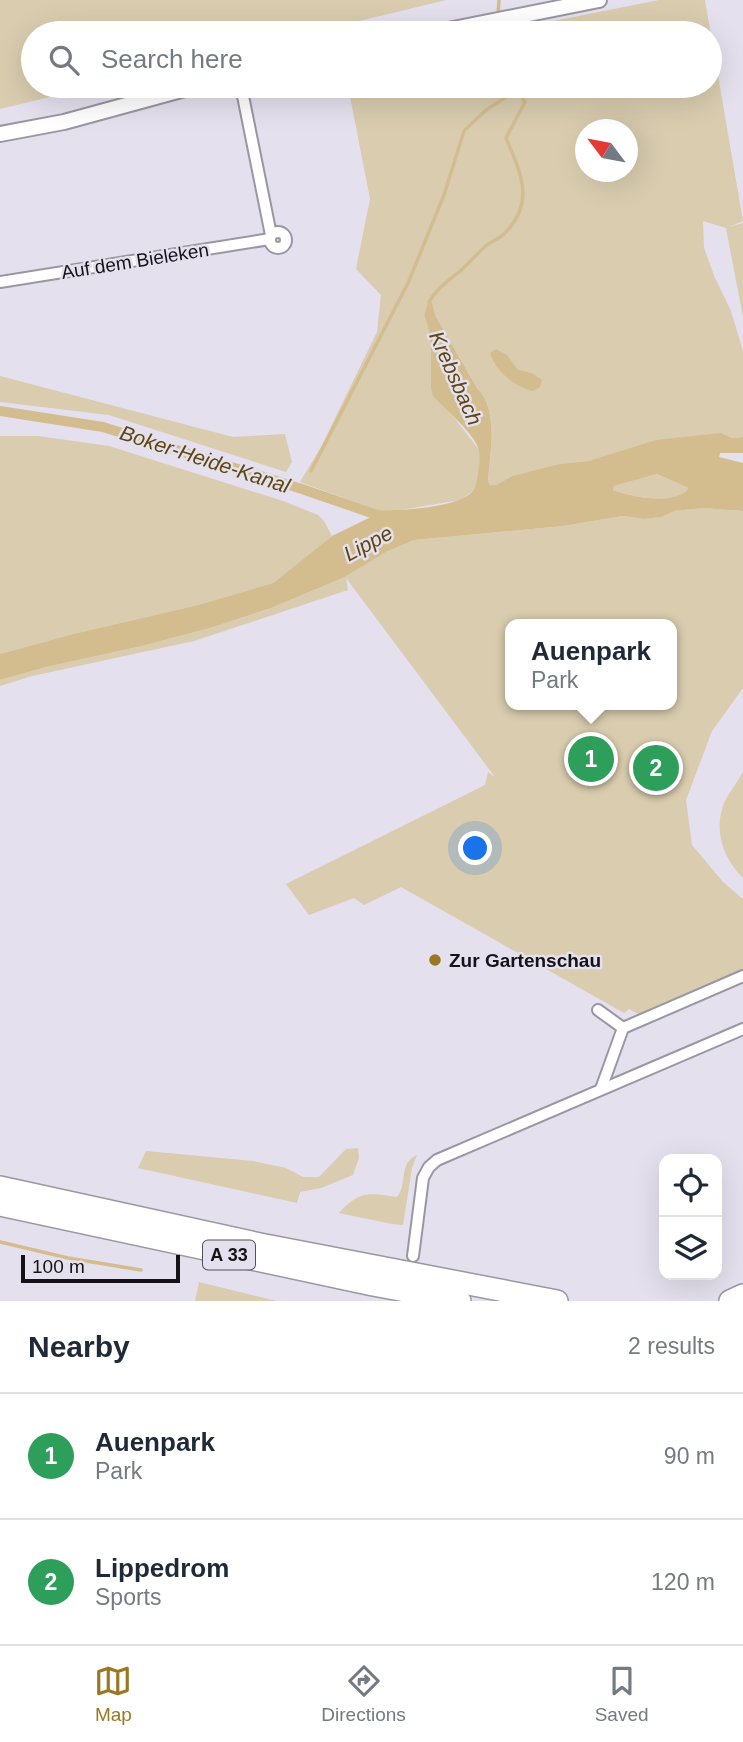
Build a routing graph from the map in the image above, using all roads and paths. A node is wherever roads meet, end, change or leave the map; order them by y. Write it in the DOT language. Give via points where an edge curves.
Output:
graph roads {
  1 [pos="599,0"];
  2 [pos="489,21"];
  3 [pos="152,98"];
  4 [pos="243,98"];
  5 [pos="0,134"];
  6 [pos="0,282"];
  7 [pos="743,976"];
  8 [pos="598,1010"];
  9 [pos="623,1028"];
  10 [pos="743,1029"];
  11 [pos="601,1089"];
  12 [pos="0,1187"];
  13 [pos="0,1205"];
  14 [pos="413,1256"];
  15 [pos="743,1295"];
  16 [pos="460,1301"];
  17 [pos="557,1301"];
  18 [pos="730,1301"];
  1 -- 2 [label="street"];
  3 -- 5 [label="street"];
  4 -- 6 [label="street, Auf dem Bieleken" via="270,237"];
  7 -- 9 [label="street"];
  8 -- 9 [label="street"];
  9 -- 11 [label="street"];
  10 -- 11 [label="street"];
  11 -- 14 [label="street" via="429,1167 423,1178"];
  12 -- 17 [label="highway, A 33" via="260,1244"];
  13 -- 16 [label="highway, A 33"];
  15 -- 18 [label="highway"];
}
